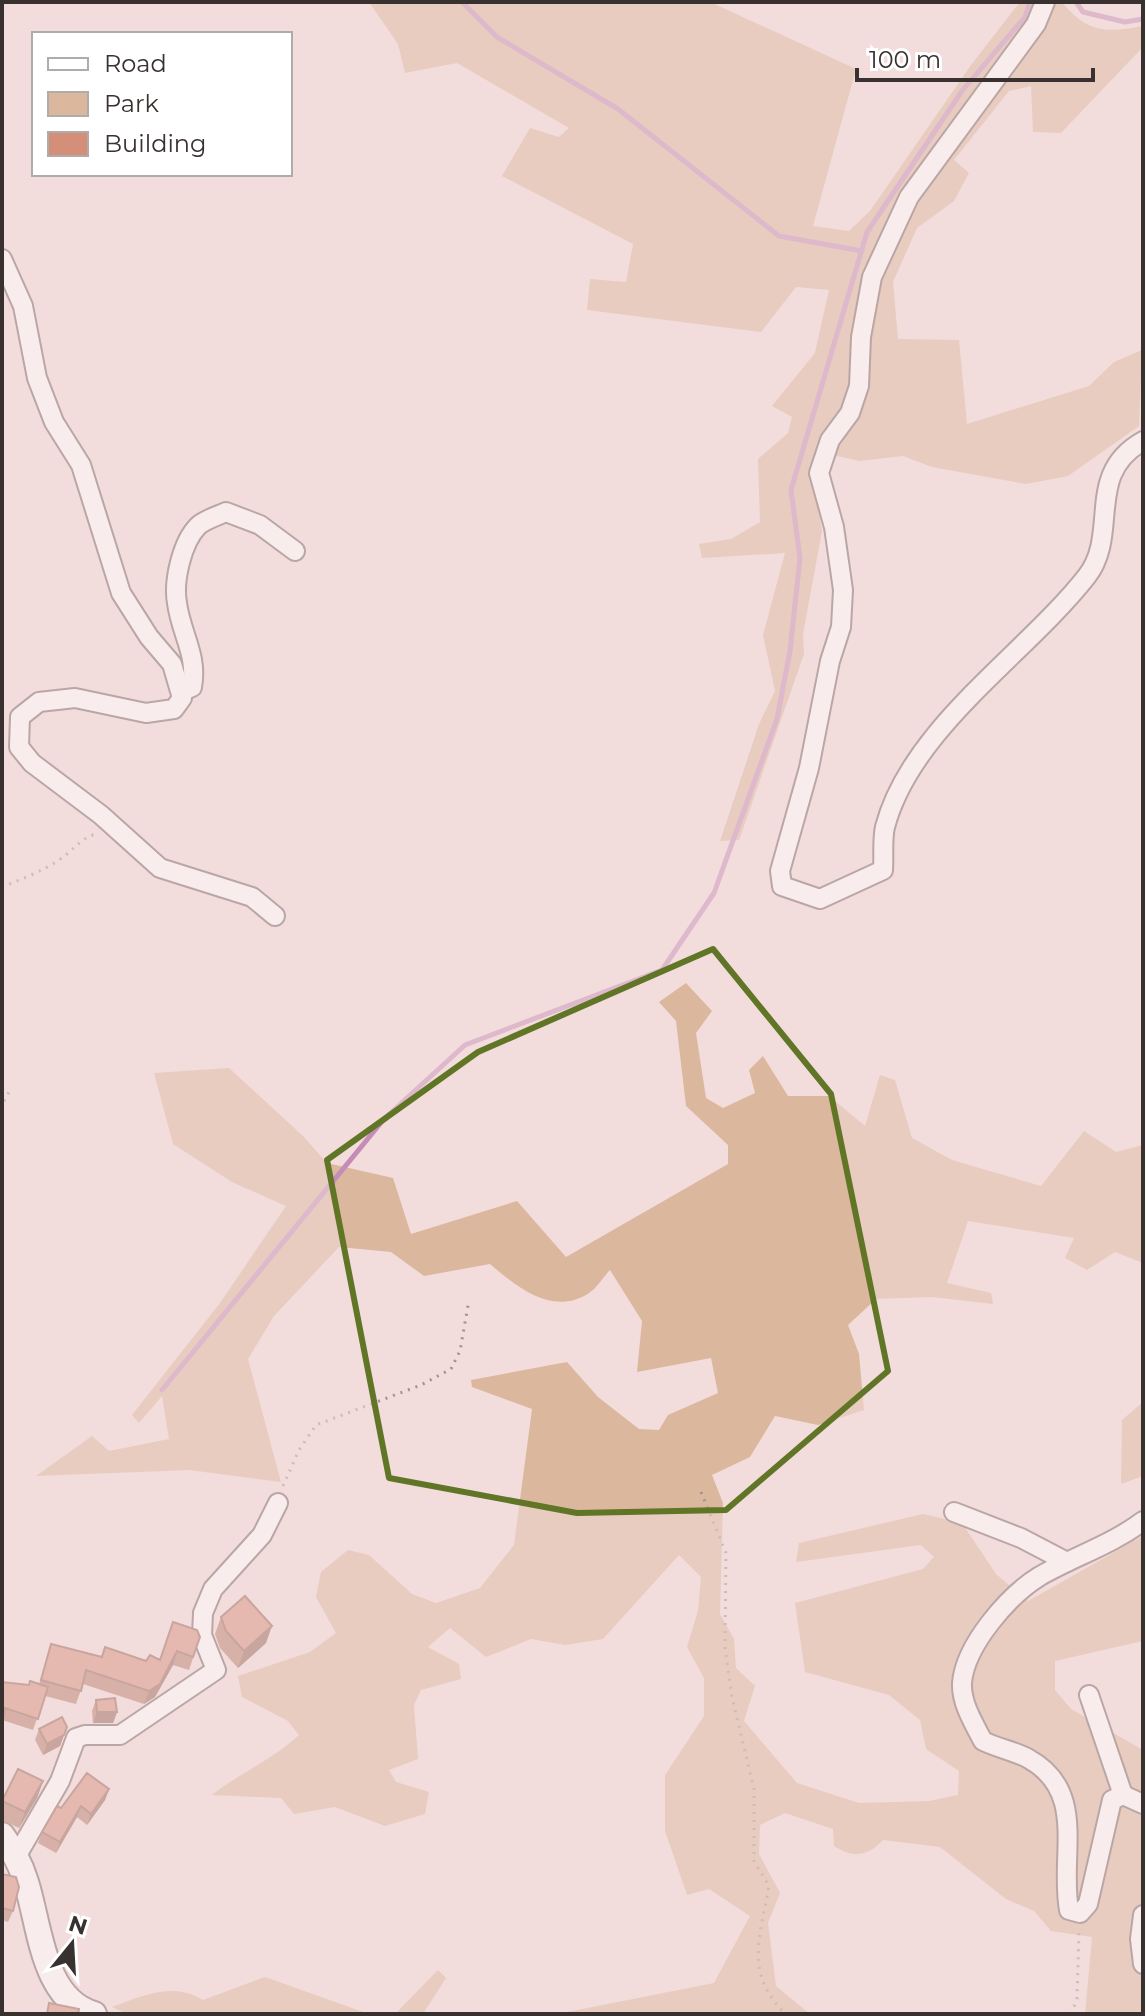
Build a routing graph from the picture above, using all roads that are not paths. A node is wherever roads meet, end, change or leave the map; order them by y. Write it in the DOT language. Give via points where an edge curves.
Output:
graph roads {
  1 [pos="1045,2"];
  2 [pos="2,259"];
  3 [pos="1143,441"];
  4 [pos="295,551"];
  5 [pos="181,692"];
  6 [pos="275,916"];
  7 [pos="278,1503"];
  8 [pos="954,1512"];
  9 [pos="1143,1521"];
  10 [pos="1067,1562"];
  11 [pos="1089,1695"];
  12 [pos="1123,1795"];
  13 [pos="1143,1804"];
  14 [pos="2,1835"];
  15 [pos="16,1857"];
  16 [pos="1143,1915"];
  17 [pos="1143,1964"];
  18 [pos="88,2013"];
  1 -- 3 [label="street" via="1036,24 909,197 872,277 859,386 819,473 843,590 841,627 780,871 782,886 820,899 883,870 885,828 914,762 954,712 1018,653 1093,568 1119,457"];
  2 -- 5 [label="street" via="23,306 37,378 54,422 81,465 121,593 172,664"];
  4 -- 5 [label="street" via="260,525 226,512 198,525 186,544 179,572 176,602 196,666 192,687"];
  5 -- 6 [label="street" via="174,709 146,713 75,698 39,702 20,717 19,747 160,868 252,897"];
  7 -- 15 [label="street" via="262,1535 213,1589 203,1613 202,1635 216,1670 120,1735 76,1738 60,1781"];
  8 -- 10 [label="street"];
  9 -- 10 [label="street" via="1117,1541"];
  10 -- 12 [label="street" via="1007,1603 973,1651 962,1683 968,1711 983,1741 1028,1758 1066,1797 1069,1910 1080,1913 1088,1904 1112,1800"];
  11 -- 12 [label="street"];
  12 -- 13 [label="street"];
  14 -- 15 [label="main road"];
  15 -- 18 [label="main road" via="52,1976"];
  16 -- 17 [label="street"];
}
